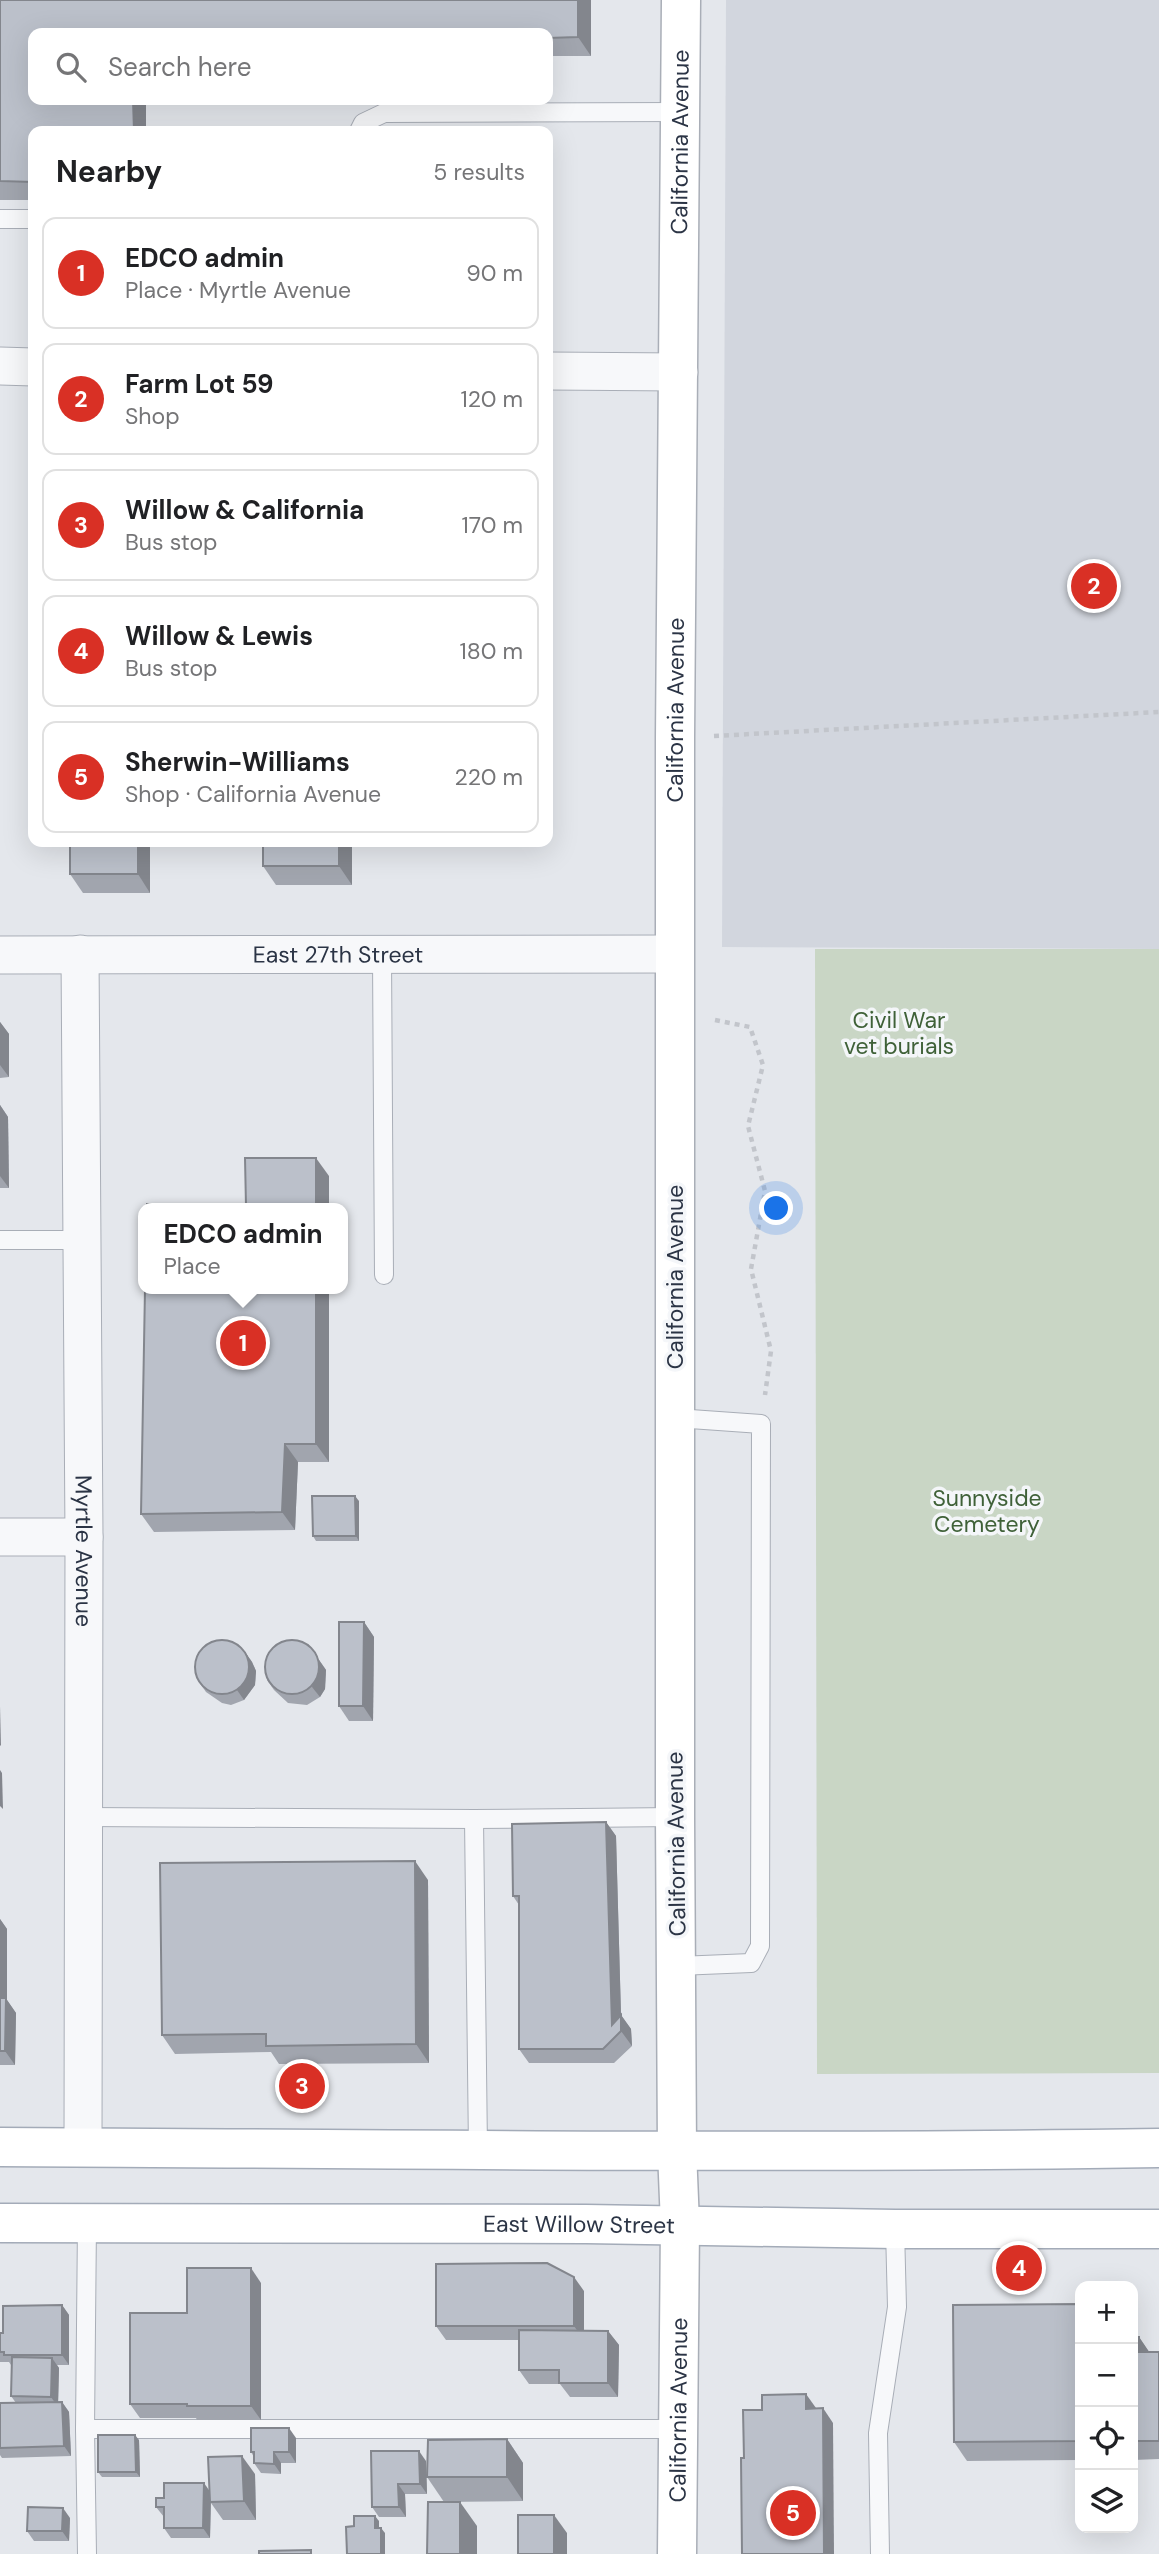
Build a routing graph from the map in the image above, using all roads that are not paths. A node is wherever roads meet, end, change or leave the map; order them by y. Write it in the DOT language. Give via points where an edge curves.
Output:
graph roads {
  1 [pos="681,0"];
  2 [pos="681,112"];
  3 [pos="362,126"];
  4 [pos="0,219"];
  5 [pos="28,219"];
  6 [pos="0,366"];
  7 [pos="28,367"];
  8 [pos="553,370"];
  9 [pos="679,372"];
  10 [pos="80,954"];
  11 [pos="675,954"];
  12 [pos="0,955"];
  13 [pos="382,956"];
  14 [pos="0,1240"];
  15 [pos="83,1240"];
  16 [pos="384,1275"];
  17 [pos="676,1418"];
  18 [pos="84,1536"];
  19 [pos="0,1537"];
  20 [pos="84,1817"];
  21 [pos="675,1817"];
  22 [pos="474,1819"];
  23 [pos="678,1966"];
  24 [pos="0,2147"];
  25 [pos="83,2147"];
  26 [pos="1159,2148"];
  27 [pos="478,2150"];
  28 [pos="677,2151"];
  29 [pos="0,2223"];
  30 [pos="88,2223"];
  31 [pos="681,2224"];
  32 [pos="895,2229"];
  33 [pos="1159,2229"];
  34 [pos="85,2429"];
  35 [pos="678,2429"];
  36 [pos="87,2554"];
  37 [pos="677,2554"];
  38 [pos="880,2554"];
  1 -- 2 [label="street, California Avenue"];
  2 -- 3 [label="lane" via="384,113"];
  2 -- 9 [label="street, California Avenue"];
  4 -- 5 [label="lane"];
  6 -- 7 [label="street"];
  8 -- 9 [label="street"];
  9 -- 11 [label="street, California Avenue"];
  10 -- 12 [label="street, East 27th Street"];
  10 -- 13 [label="street, East 27th Street"];
  10 -- 15 [label="street, Myrtle Avenue"];
  11 -- 13 [label="street, East 27th Street"];
  11 -- 17 [label="street, California Avenue"];
  13 -- 16 [label="lane"];
  14 -- 15 [label="lane"];
  15 -- 18 [label="street, Myrtle Avenue"];
  17 -- 21 [label="street, California Avenue"];
  17 -- 23 [label="lane" via="761,1424 760,1946 751,1963"];
  18 -- 19 [label="street"];
  18 -- 20 [label="street, Myrtle Avenue"];
  20 -- 22 [label="lane"];
  20 -- 25 [label="street, Myrtle Avenue"];
  21 -- 22 [label="lane"];
  21 -- 23 [label="street, California Avenue"];
  22 -- 27 [label="lane"];
  23 -- 28 [label="street, California Avenue"];
  24 -- 25 [label="street"];
  25 -- 27 [label="street"];
  26 -- 28 [label="street"];
  27 -- 28 [label="street"];
  28 -- 31 [label="street, California Avenue"];
  29 -- 30 [label="street, East Willow Street"];
  30 -- 31 [label="street, East Willow Street"];
  30 -- 34 [label="lane"];
  31 -- 32 [label="street, East Willow Street"];
  31 -- 35 [label="street, California Avenue"];
  32 -- 33 [label="street, East Willow Street"];
  32 -- 38 [label="lane" via="897,2307 878,2433"];
  34 -- 35 [label="lane"];
  34 -- 36 [label="lane"];
  35 -- 37 [label="street, California Avenue"];
}
